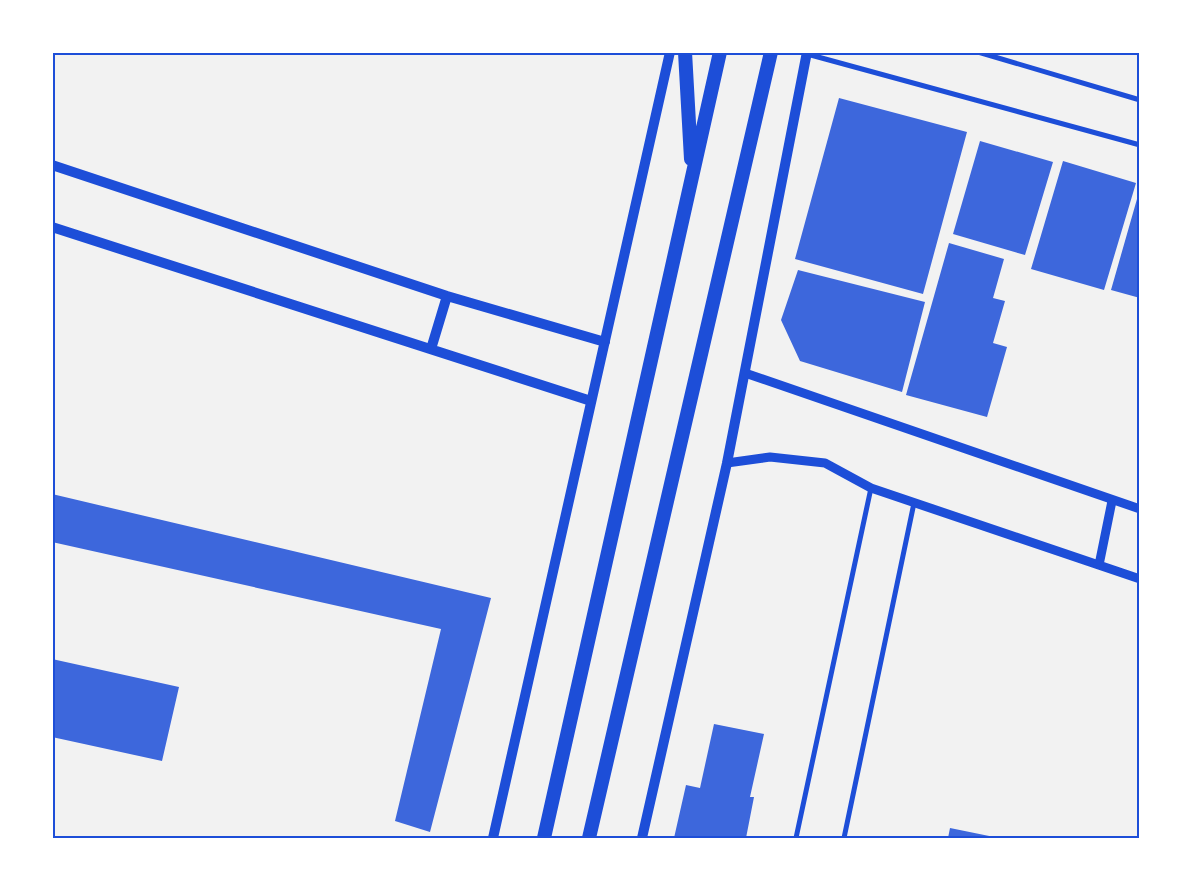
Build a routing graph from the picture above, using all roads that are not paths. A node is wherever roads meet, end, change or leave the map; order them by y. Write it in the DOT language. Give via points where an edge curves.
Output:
graph roads {
  1 [pos="670,52"];
  2 [pos="685,52"];
  3 [pos="720,52"];
  4 [pos="771,52"];
  5 [pos="978,52"];
  6 [pos="807,53"];
  7 [pos="1140,100"];
  8 [pos="1140,145"];
  9 [pos="52,165"];
  10 [pos="692,174"];
  11 [pos="52,227"];
  12 [pos="447,296"];
  13 [pos="605,342"];
  14 [pos="431,348"];
  15 [pos="745,373"];
  16 [pos="592,401"];
  17 [pos="727,463"];
  18 [pos="871,488"];
  19 [pos="1112,501"];
  20 [pos="914,503"];
  21 [pos="1140,509"];
  22 [pos="1099,565"];
  23 [pos="1140,579"];
  24 [pos="493,838"];
  25 [pos="544,838"];
  26 [pos="589,838"];
  27 [pos="642,838"];
  28 [pos="796,838"];
  29 [pos="844,838"];
  1 -- 13 [label="main road"];
  2 -- 10 [label="highway"];
  3 -- 10 [label="highway"];
  4 -- 26 [label="highway"];
  5 -- 7 [label="street"];
  6 -- 8 [label="street"];
  6 -- 15 [label="main road"];
  9 -- 12 [label="main road"];
  10 -- 25 [label="highway"];
  11 -- 14 [label="main road"];
  12 -- 13 [label="main road"];
  12 -- 14 [label="main road"];
  13 -- 16 [label="main road"];
  14 -- 16 [label="main road"];
  15 -- 17 [label="main road"];
  15 -- 19 [label="street"];
  16 -- 24 [label="main road"];
  17 -- 18 [label="street" via="770,457 825,463"];
  17 -- 27 [label="main road"];
  18 -- 20 [label="street"];
  18 -- 28 [label="street"];
  19 -- 21 [label="street"];
  19 -- 22 [label="street"];
  20 -- 22 [label="street"];
  20 -- 29 [label="street"];
  22 -- 23 [label="street"];
}
